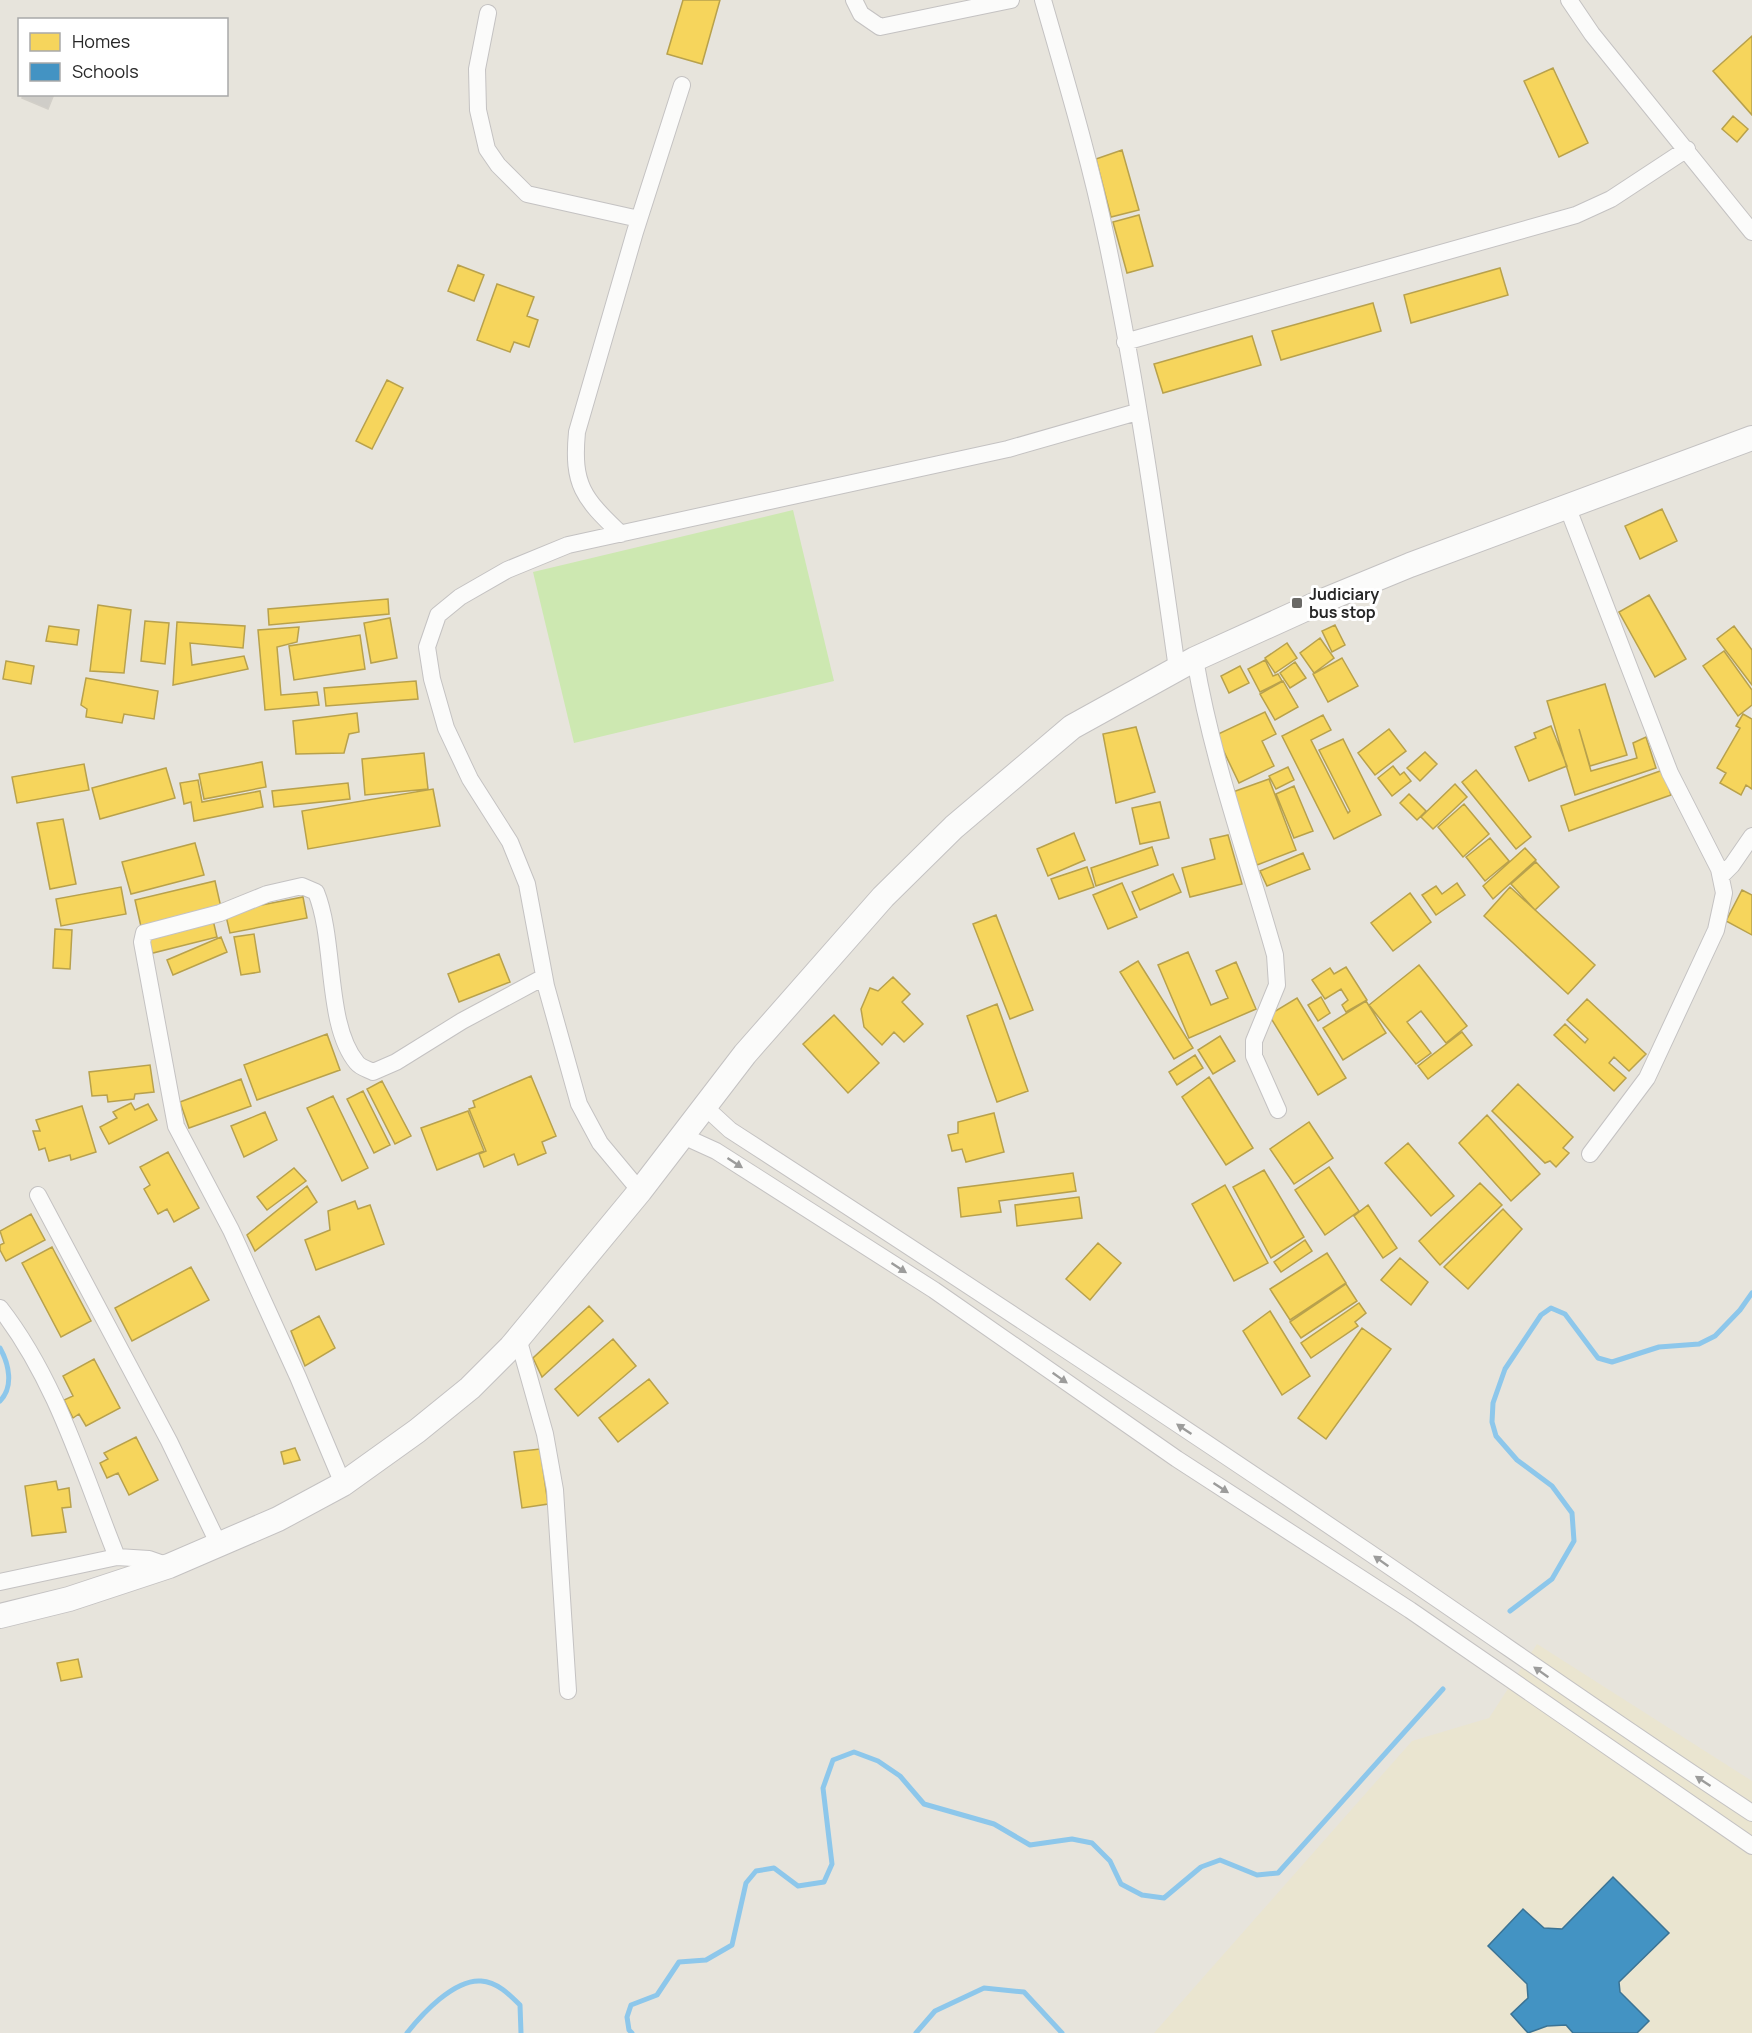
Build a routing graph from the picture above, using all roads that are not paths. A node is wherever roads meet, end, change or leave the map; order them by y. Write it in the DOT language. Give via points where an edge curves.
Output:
graph roads {
  1 [pos="854,0"];
  2 [pos="1011,0"];
  3 [pos="1043,0"];
  4 [pos="1569,0"];
  5 [pos="488,13"];
  6 [pos="682,85"];
  7 [pos="1687,149"];
  8 [pos="639,219"];
  9 [pos="1752,232"];
  10 [pos="1125,342"];
  11 [pos="1137,412"];
  12 [pos="1752,438"];
  13 [pos="1567,506"];
  14 [pos="621,534"];
  15 [pos="1186,664"];
  16 [pos="1752,836"];
  17 [pos="1721,876"];
  18 [pos="544,977"];
  19 [pos="705,1107"];
  20 [pos="1278,1110"];
  21 [pos="683,1136"];
  22 [pos="1590,1154"];
  23 [pos="640,1191"];
  24 [pos="38,1195"];
  25 [pos="0,1308"];
  26 [pos="518,1338"];
  27 [pos="343,1484"];
  28 [pos="219,1545"];
  29 [pos="117,1557"];
  30 [pos="169,1566"];
  31 [pos="0,1582"];
  32 [pos="5,1614"];
  33 [pos="568,1691"];
  34 [pos="1752,1814"];
  35 [pos="1752,1846"];
  1 -- 2 [label="street" via="861,14 880,27"];
  3 -- 10 [label="street" via="1087,158"];
  4 -- 7 [label="street" via="1592,34"];
  5 -- 8 [label="street" via="477,69 478,110 487,149 498,165 527,194"];
  6 -- 8 [label="street"];
  7 -- 9 [label="street"];
  7 -- 10 [label="street" via="1611,199 1576,215"];
  8 -- 14 [label="street" via="578,432 574,464 592,506"];
  10 -- 11 [label="street"];
  11 -- 14 [label="street" via="1008,449"];
  11 -- 15 [label="street"];
  12 -- 13 [label="main road"];
  13 -- 15 [label="main road" via="1410,565"];
  13 -- 17 [label="street" via="1670,773"];
  14 -- 18 [label="street" via="568,545 507,570 459,597 438,615 427,646 446,728 470,779 510,842 526,884"];
  15 -- 19 [label="main road" via="1072,727 954,827 876,906 745,1054"];
  15 -- 20 [label="street" via="1275,955 1277,985 1254,1041 1254,1056"];
  16 -- 17 [label="street"];
  17 -- 22 [label="street" via="1724,893 1716,930 1647,1078"];
  18 -- 23 [label="street" via="579,1104 600,1143"];
  18 -- 27 [label="street" via="373,1072 358,1065 346,1045 327,927 316,891 302,886 267,894 220,914 144,933 142,942 176,1126 231,1230"];
  19 -- 21 [label="main road"];
  34 -- 19 [label="street, one-way" via="1599,1713 1366,1550 730,1130"];
  21 -- 23 [label="main road"];
  21 -- 35 [label="street, one-way" via="716,1151 934,1290 1177,1460 1410,1610"];
  23 -- 26 [label="main road"];
  24 -- 28 [label="street" via="169,1441"];
  25 -- 29 [label="street" via="45,1377"];
  26 -- 27 [label="main road" via="470,1388"];
  26 -- 33 [label="street" via="545,1434 555,1490"];
  27 -- 28 [label="main road"];
  28 -- 30 [label="main road"];
  29 -- 30 [label="street" via="149,1559"];
  29 -- 31 [label="street"];
  30 -- 32 [label="main road" via="69,1599"];
}
